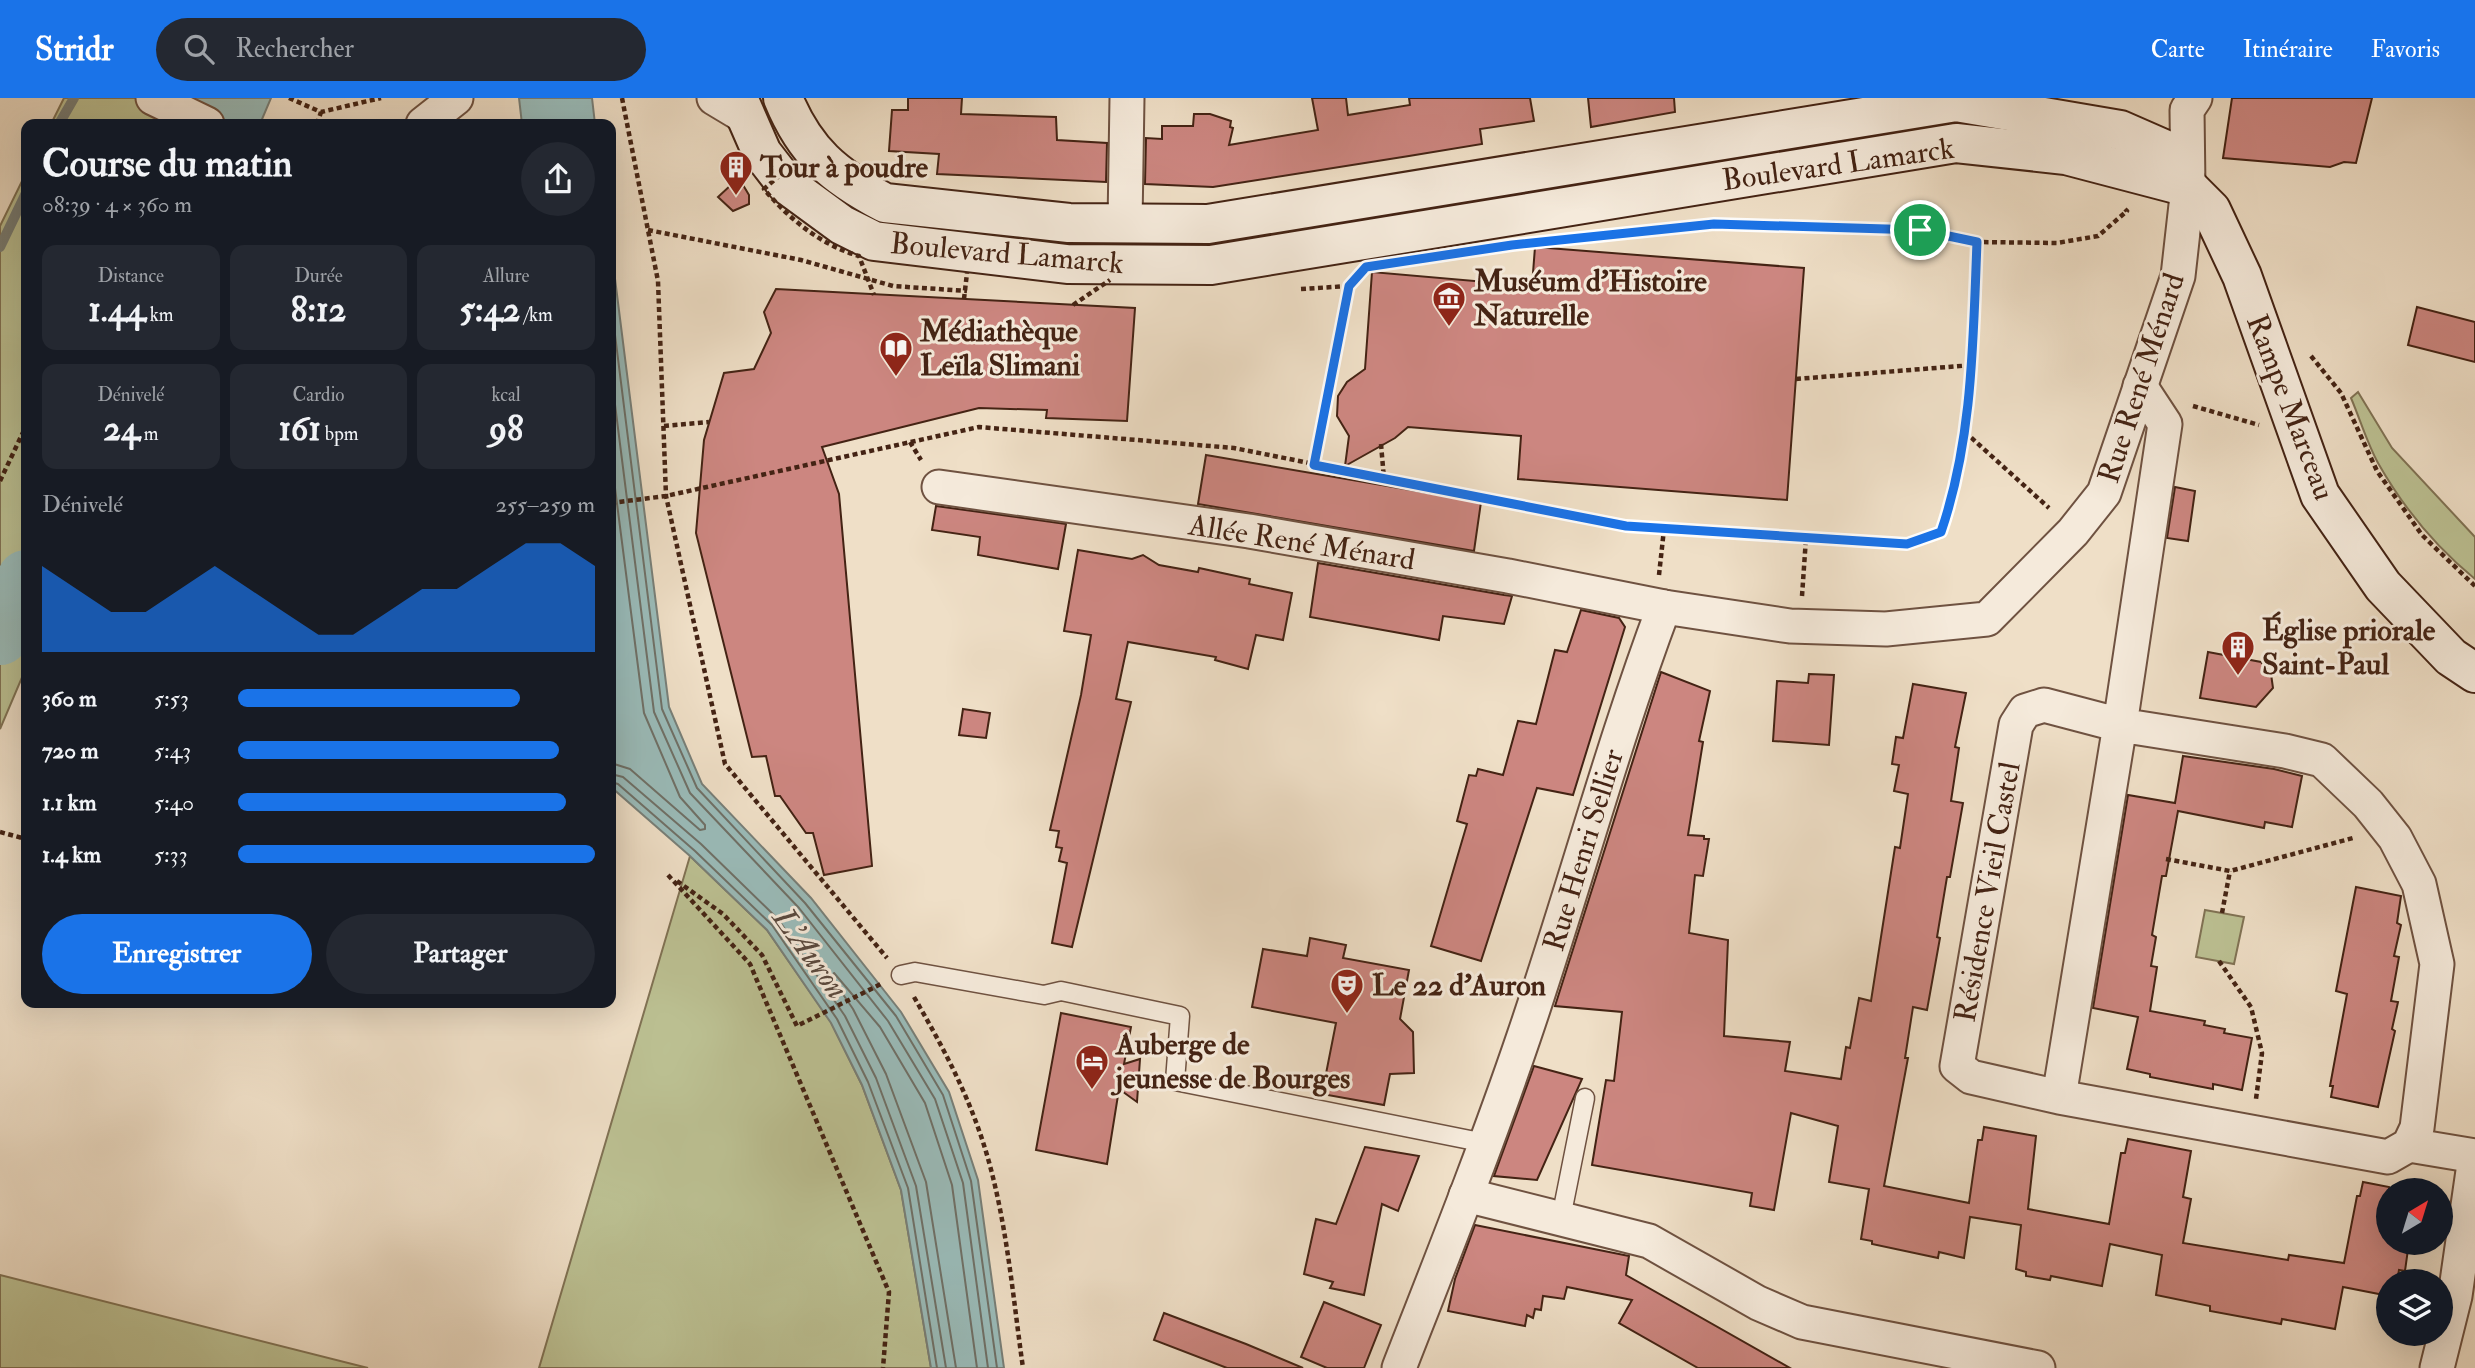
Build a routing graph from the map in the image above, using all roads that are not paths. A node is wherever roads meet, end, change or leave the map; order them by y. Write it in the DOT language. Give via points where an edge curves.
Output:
graph roads {
  1 [pos="153,98"];
  2 [pos="456,98"];
  3 [pos="783,98"];
  4 [pos="1127,98"];
  5 [pos="2186,102"];
  6 [pos="732,104"];
  7 [pos="197,119"];
  8 [pos="429,119"];
  9 [pos="2188,187"];
  10 [pos="1125,223"];
  11 [pos="2140,386"];
  12 [pos="939,487"];
  13 [pos="1664,607"];
  14 [pos="2475,673"];
  15 [pos="2120,725"];
  16 [pos="901,975"];
  17 [pos="2060,1097"];
  18 [pos="1586,1098"];
  19 [pos="1485,1143"];
  20 [pos="2409,1144"];
  21 [pos="2475,1156"];
  22 [pos="1466,1195"];
  23 [pos="1561,1218"];
  24 [pos="1399,1368"];
  25 [pos="2038,1368"];
  26 [pos="2437,1368"];
  1 -- 7 [label="street"];
  2 -- 8 [label="street"];
  3 -- 10 [label="main road, Boulevard Lamarck" via="797,131 816,154 885,204 1069,223"];
  4 -- 10 [label="street"];
  5 -- 9 [label="street, Rue René Ménard"];
  6 -- 9 [label="main road, Boulevard Lamarck" via="780,175 812,205 874,241 1067,264 1211,265 1956,143 2066,155"];
  9 -- 10 [label="main road, Boulevard Lamarck" via="2168,151 2144,139 2071,119 1956,102 1208,224"];
  9 -- 11 [label="street, Rue René Ménard" via="2178,276"];
  9 -- 14 [label="main road, Rampe Marceau" via="2211,211 2242,276 2320,495 2383,586 2451,657"];
  11 -- 13 [label="street, Rue René Ménard" via="2104,493 2073,532 1987,619 1886,629 1801,626"];
  11 -- 15 [label="street" via="2165,424"];
  12 -- 13 [label="street, Allée René Ménard" via="1249,531"];
  13 -- 19 [label="street, Rue Henri Sellier" via="1629,699 1583,857"];
  15 -- 17 [label="street"];
  15 -- 17 [label="street, Résidence Vieil Castel" via="2044,705 2025,711 2016,725 1957,1066 1971,1077"];
  15 -- 20 [label="street, Résidence Vieil Castel" via="2322,760 2387,829 2419,884 2437,964 2417,1128"];
  16 -- 19 [label="lane" via="915,972 1044,995 1061,990 1180,1016 1175,1081"];
  17 -- 20 [label="street, Résidence Vieil Castel" via="2388,1157"];
  18 -- 23 [label="lane"];
  19 -- 22 [label="street, Rue Henri Sellier"];
  20 -- 21 [label="street, Résidence Vieil Castel"];
  21 -- 26 [label="street" via="2455,1296"];
  22 -- 23 [label="street"];
  22 -- 24 [label="street, Rue Henri Sellier"];
  23 -- 25 [label="street" via="1649,1241 1758,1303 1802,1322"];
}
